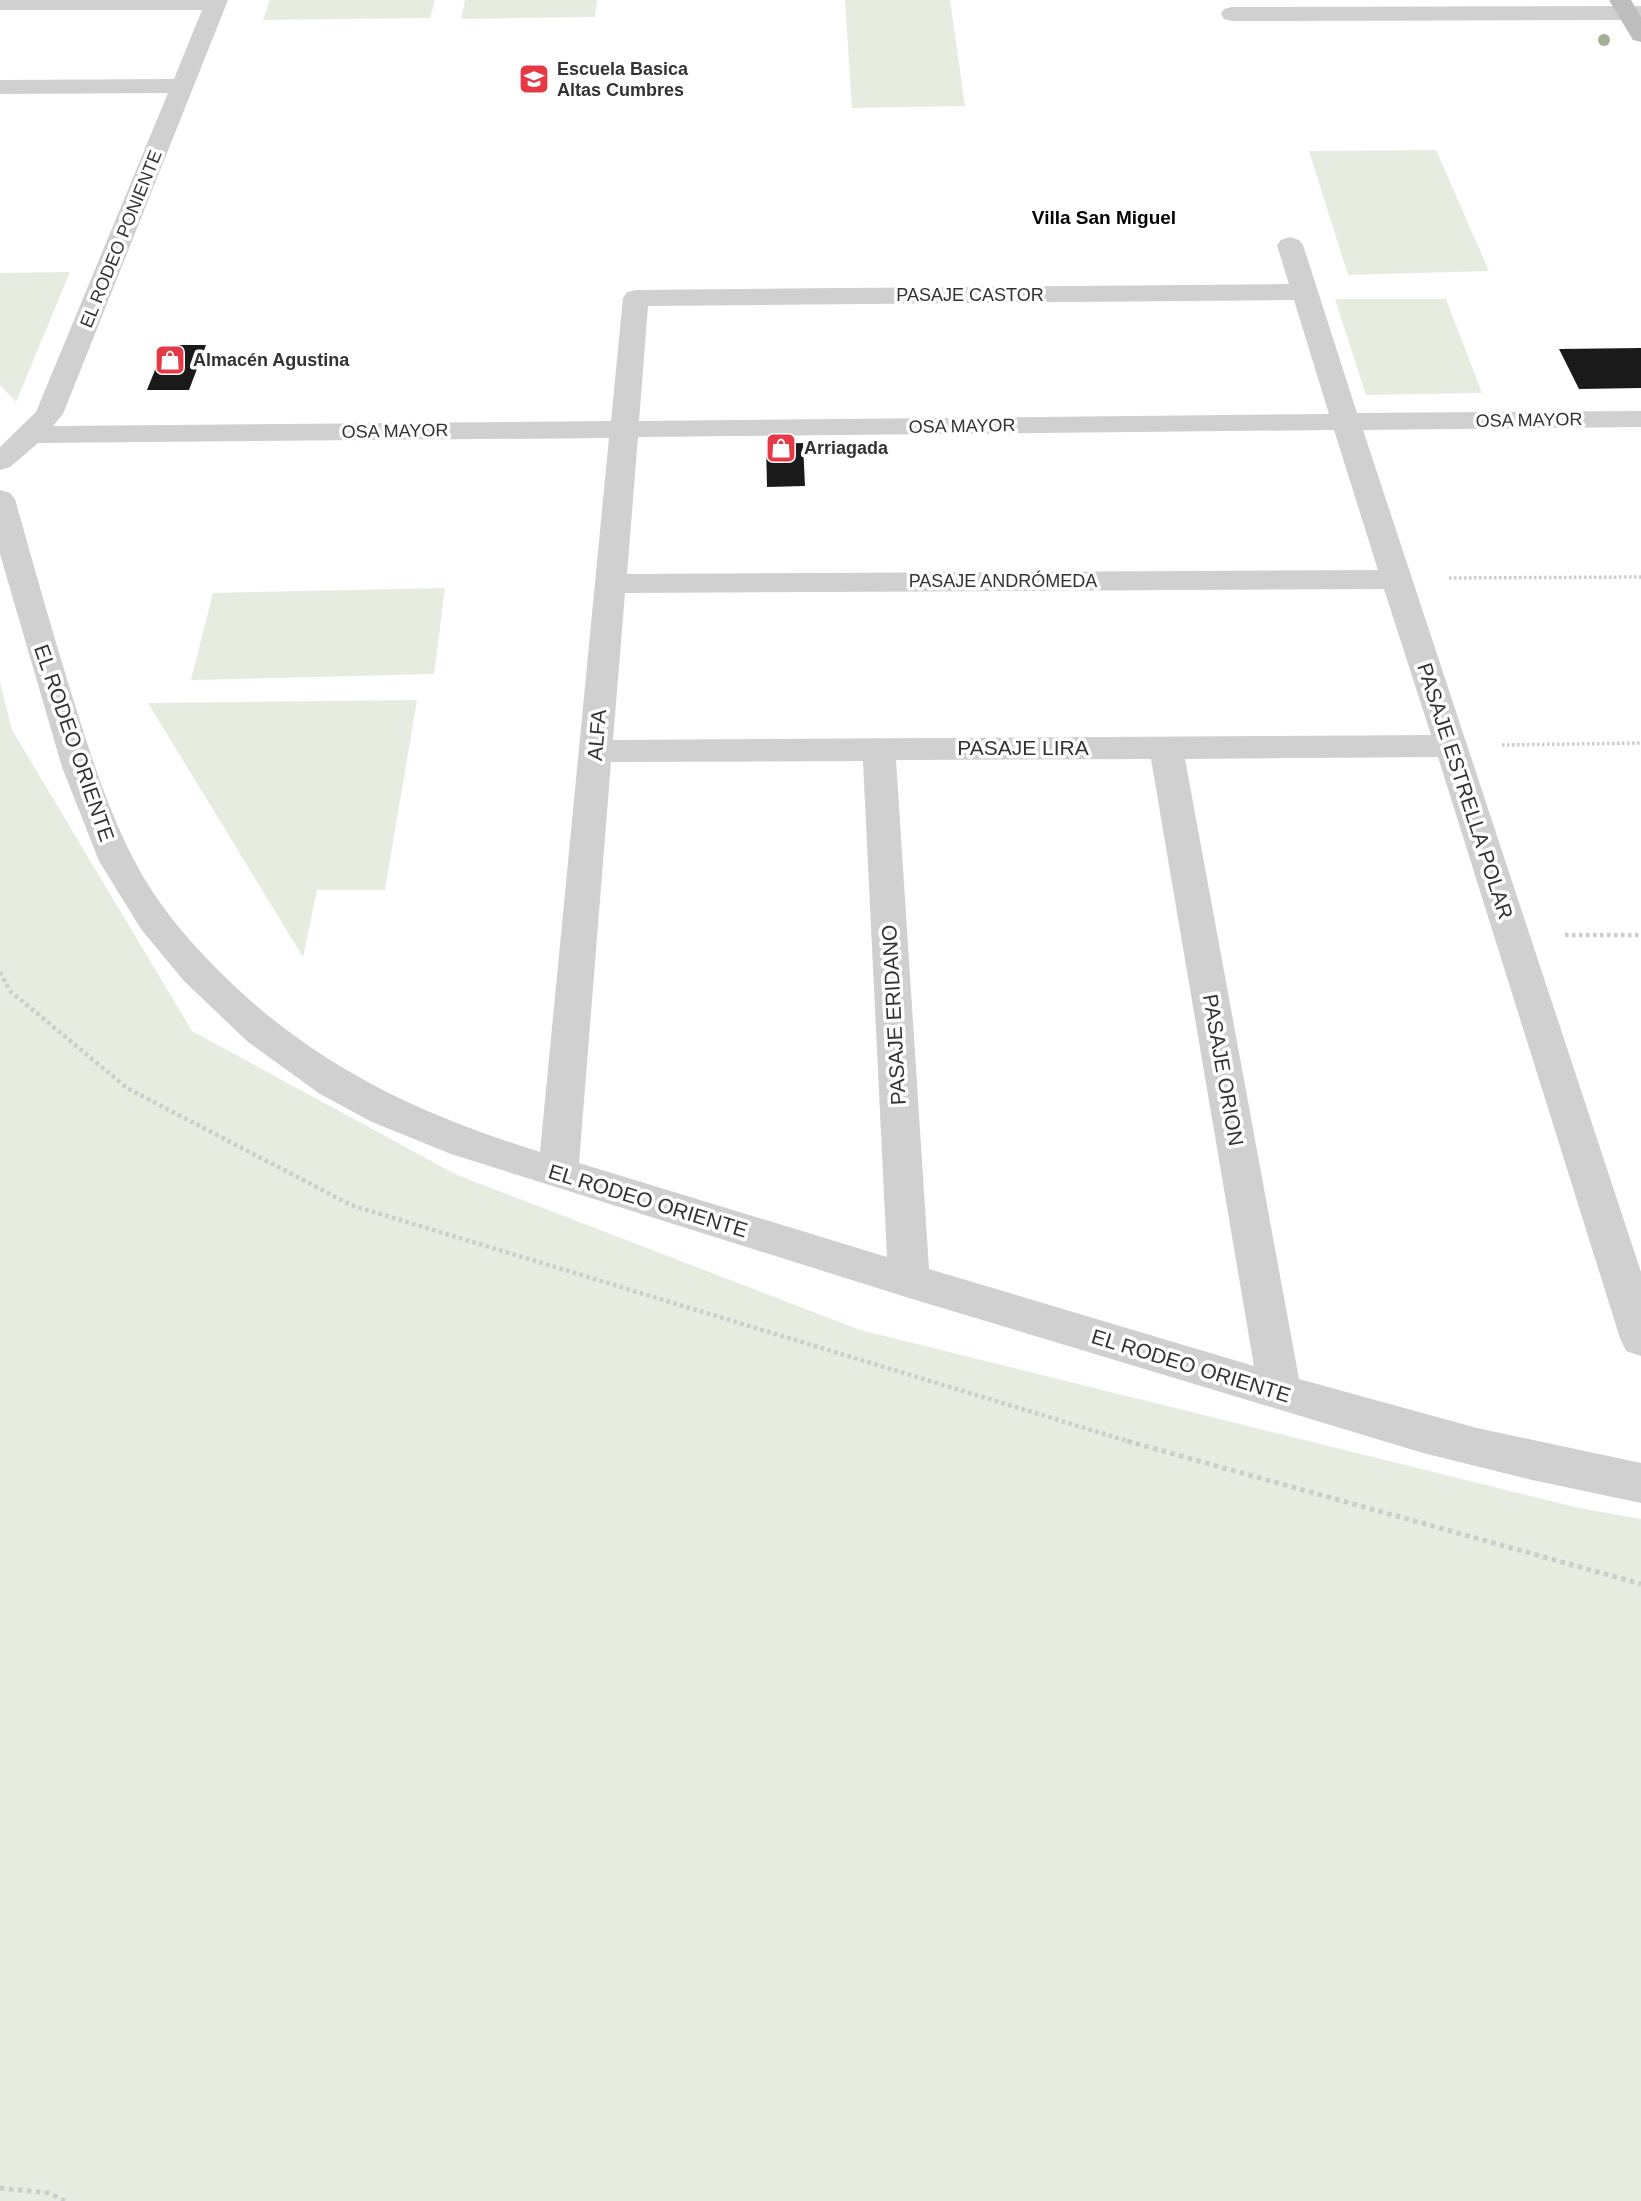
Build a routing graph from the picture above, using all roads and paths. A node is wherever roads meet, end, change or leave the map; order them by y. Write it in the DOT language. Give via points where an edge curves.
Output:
graph roads {
  1 [pos="216,1"];
  2 [pos="0,4"];
  3 [pos="1629,9"];
  4 [pos="1232,15"];
  5 [pos="1641,35"];
  6 [pos="182,86"];
  7 [pos="0,87"];
  8 [pos="1290,245"];
  9 [pos="1305,292"];
  10 [pos="636,298"];
  11 [pos="1641,419"];
  12 [pos="1346,422"];
  13 [pos="624,429"];
  14 [pos="31,435"];
  15 [pos="0,461"];
  16 [pos="0,499"];
  17 [pos="1641,577"];
  18 [pos="1396,579"];
  19 [pos="610,584"];
  20 [pos="1641,743"];
  21 [pos="1449,746"];
  22 [pos="1166,748"];
  23 [pos="879,749"];
  24 [pos="596,751"];
  25 [pos="1641,934"];
  26 [pos="1512,935"];
  27 [pos="0,972"];
  28 [pos="558,1173"];
  29 [pos="909,1281"];
  30 [pos="1641,1338"];
  31 [pos="1280,1392"];
  32 [pos="1641,1483"];
  33 [pos="1641,1584"];
  34 [pos="0,2188"];
  35 [pos="65,2201"];
  1 -- 2 [label="street"];
  1 -- 6 [label="street, EL RODEO PONIENTE"];
  3 -- 4 [label="street"];
  3 -- 5 [label="street"];
  6 -- 7 [label="street"];
  6 -- 14 [label="street, EL RODEO PONIENTE" via="59,393"];
  8 -- 9 [label="street, PASAJE ESTRELLA POLAR"];
  9 -- 10 [label="street, PASAJE CASTOR"];
  9 -- 12 [label="street, PASAJE ESTRELLA POLAR"];
  10 -- 13 [label="street, ALFA"];
  11 -- 12 [label="street, OSA MAYOR"];
  12 -- 13 [label="street, OSA MAYOR"];
  12 -- 18 [label="street, PASAJE ESTRELLA POLAR"];
  13 -- 14 [label="street, OSA MAYOR"];
  13 -- 19 [label="street, ALFA"];
  14 -- 15 [label="street, EL RODEO PONIENTE"];
  16 -- 28 [label="street, EL RODEO ORIENTE" via="94,814 132,887 174,946 241,1017 313,1072 419,1125"];
  17 -- 18 [label="path"];
  18 -- 19 [label="street, PASAJE ANDRÓMEDA"];
  18 -- 21 [label="street, PASAJE ESTRELLA POLAR"];
  19 -- 24 [label="street, ALFA"];
  20 -- 21 [label="path"];
  21 -- 22 [label="street, PASAJE LIRA"];
  21 -- 26 [label="street, PASAJE ESTRELLA POLAR"];
  22 -- 23 [label="street, PASAJE LIRA"];
  22 -- 31 [label="street, PASAJE ORION"];
  23 -- 24 [label="street, PASAJE LIRA"];
  23 -- 29 [label="street, PASAJE ERIDANO"];
  24 -- 28 [label="street, ALFA"];
  25 -- 26 [label="path"];
  26 -- 30 [label="street, PASAJE ESTRELLA POLAR"];
  27 -- 33 [label="path" via="10,990 127,1088 351,1205 1104,1435"];
  28 -- 29 [label="street, EL RODEO ORIENTE"];
  29 -- 31 [label="street, EL RODEO ORIENTE"];
  31 -- 32 [label="street, EL RODEO ORIENTE" via="1450,1441"];
  34 -- 35 [label="path" via="49,2193"];
}
